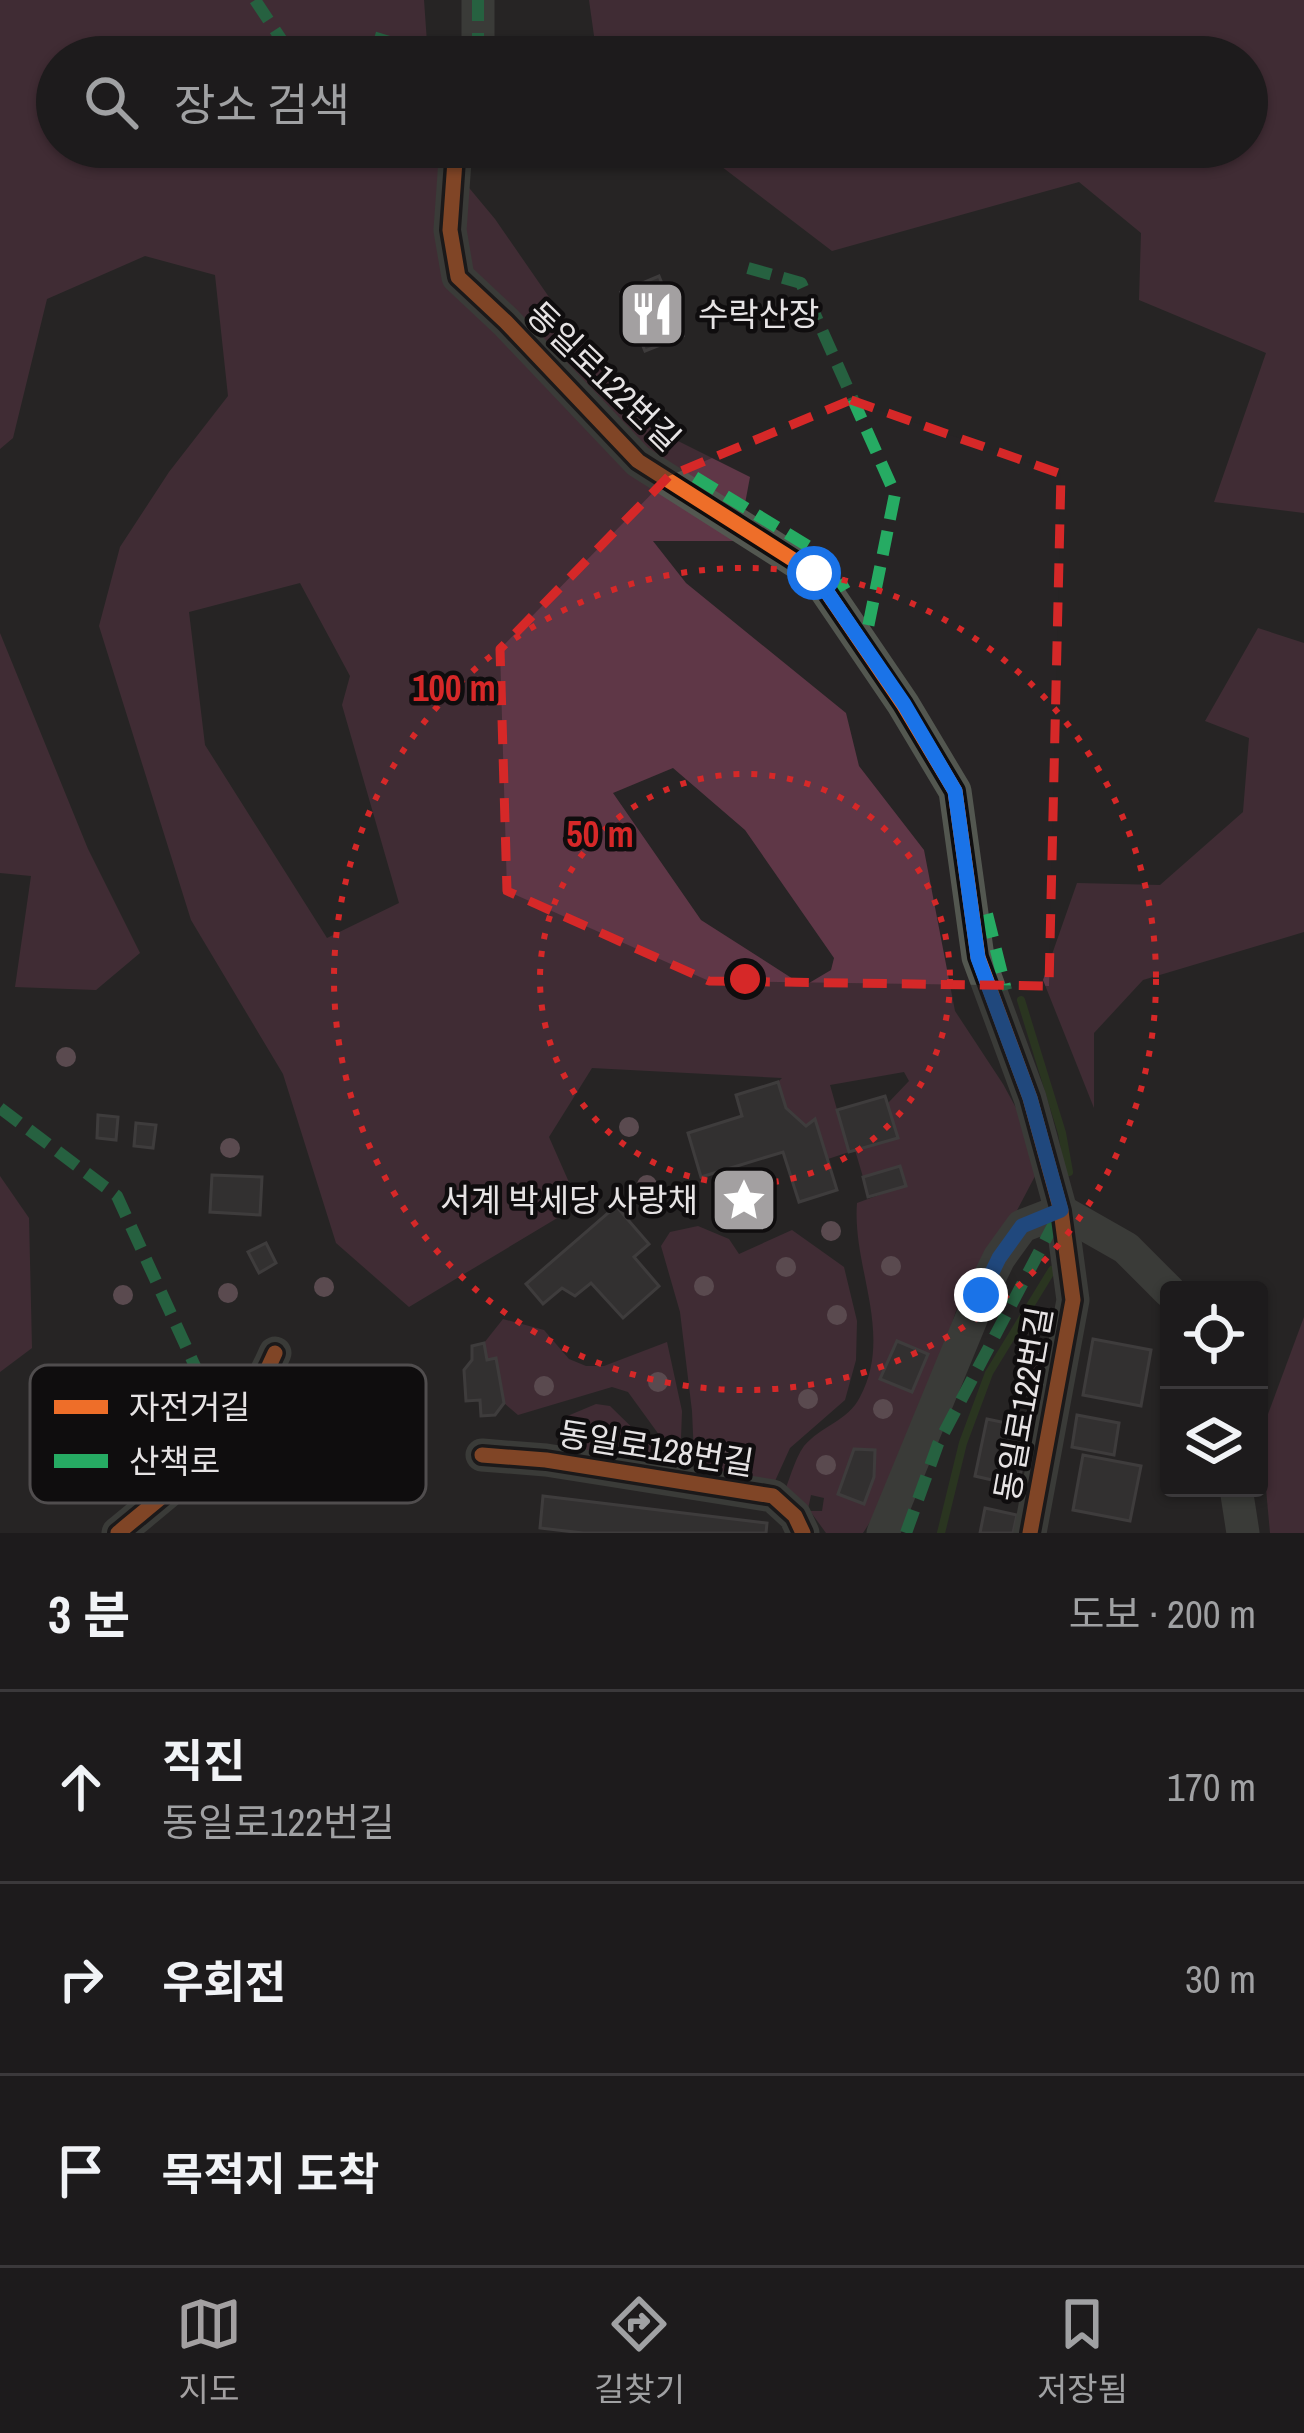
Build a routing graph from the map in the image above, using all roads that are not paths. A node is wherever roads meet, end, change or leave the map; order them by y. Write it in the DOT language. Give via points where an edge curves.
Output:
graph roads {
  1 [pos="478,0"];
  2 [pos="478,36"];
  3 [pos="454,168"];
  4 [pos="1061,1210"];
  5 [pos="1160,1282"];
  6 [pos="275,1353"];
  7 [pos="270,1365"];
  8 [pos="482,1455"];
  9 [pos="1238,1497"];
  10 [pos="154,1503"];
  11 [pos="118,1533"];
  12 [pos="803,1533"];
  13 [pos="884,1533"];
  14 [pos="1030,1533"];
  15 [pos="1244,1533"];
  1 -- 2 [label="street"];
  3 -- 4 [label="street, 동일로122번길" via="450,230 458,277 638,461 814,573 955,791 978,958"];
  4 -- 5 [label="street" via="1126,1248"];
  4 -- 13 [label="street" via="1022,1226 999,1258"];
  4 -- 14 [label="street, 동일로122번길" via="1073,1300"];
  6 -- 7 [label="street"];
  8 -- 12 [label="street, 동일로128번길" via="773,1496"];
  9 -- 15 [label="street"];
  10 -- 11 [label="street"];
}
